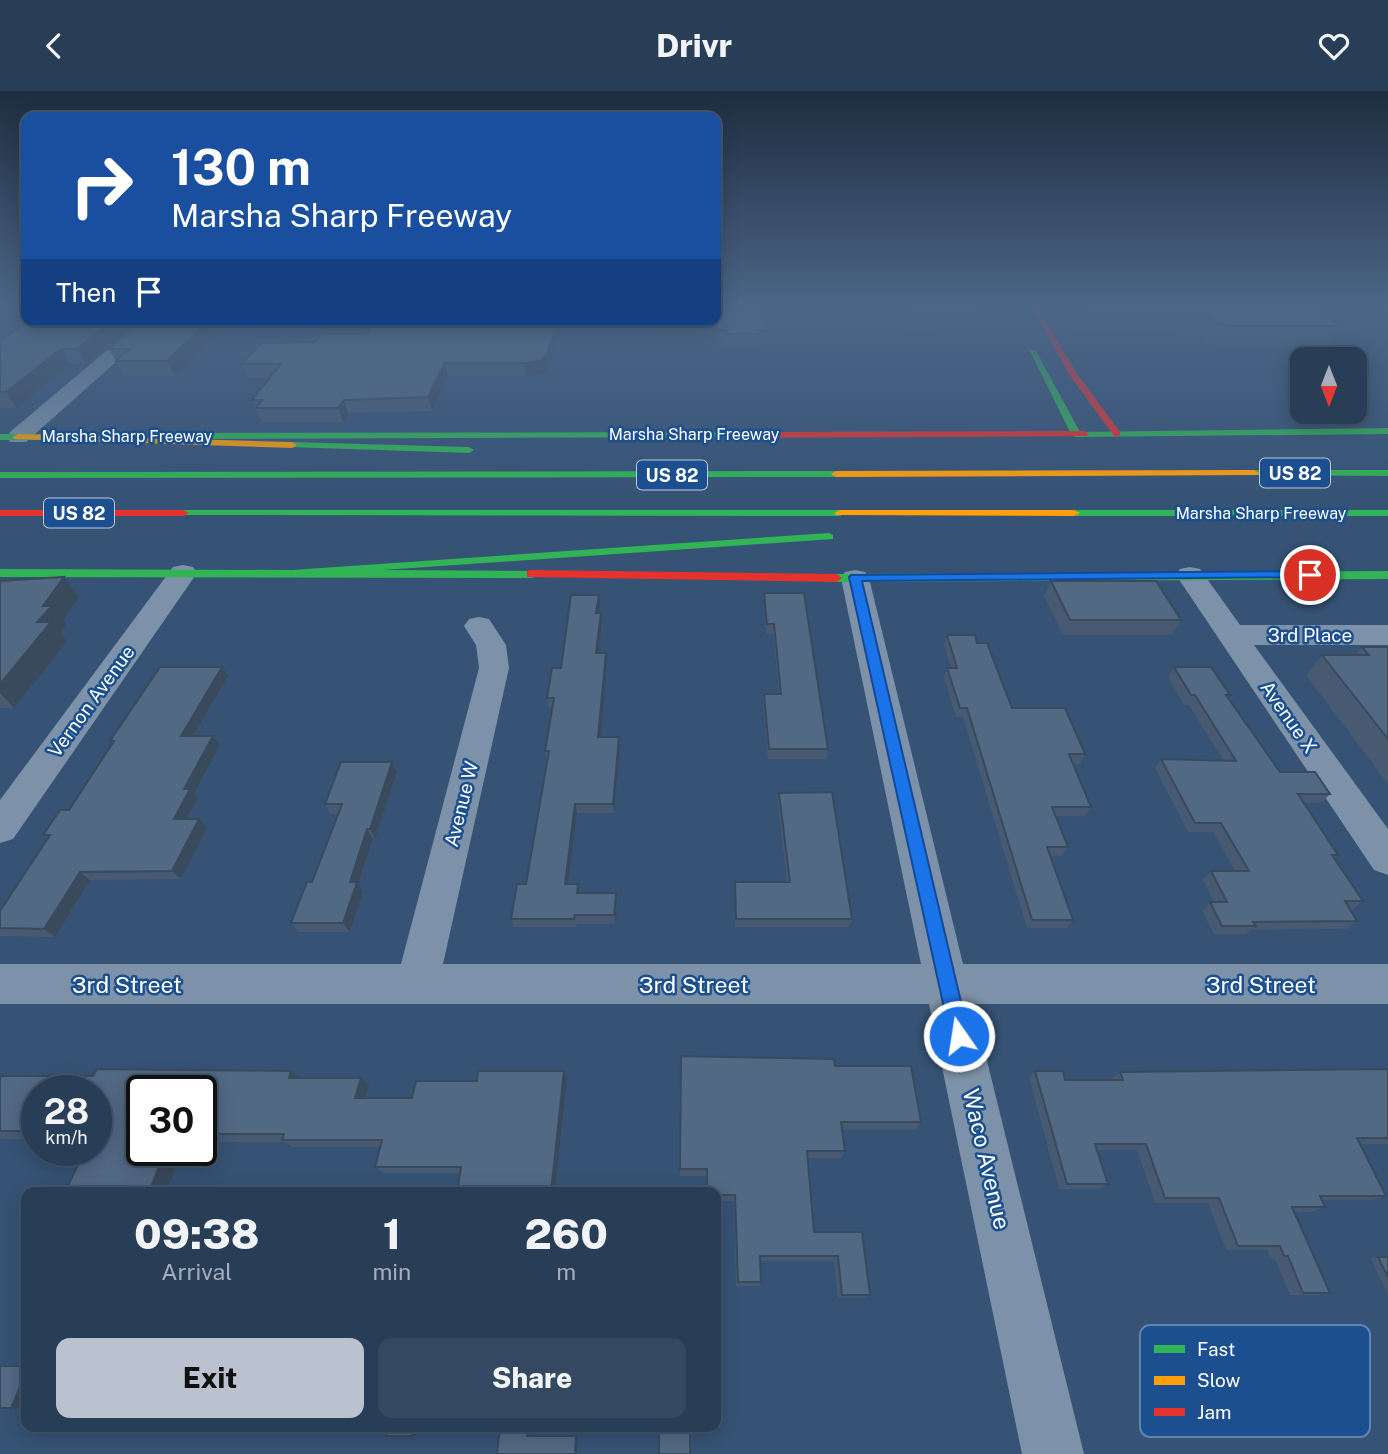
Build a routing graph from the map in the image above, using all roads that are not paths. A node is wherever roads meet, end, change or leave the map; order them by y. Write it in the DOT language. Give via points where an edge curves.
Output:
graph roads {
  1 [pos="93,370"];
  2 [pos="1043,370"];
  3 [pos="1070,370"];
  4 [pos="1388,431"];
  5 [pos="1076,433"];
  6 [pos="1117,433"];
  7 [pos="9,437"];
  8 [pos="535,452"];
  9 [pos="752,458"];
  10 [pos="1203,473"];
  11 [pos="1388,473"];
  12 [pos="0,475"];
  13 [pos="0,513"];
  14 [pos="1204,513"];
  15 [pos="1388,513"];
  16 [pos="953,529"];
  17 [pos="841,537"];
  18 [pos="297,572"];
  19 [pos="0,573"];
  20 [pos="183,573"];
  21 [pos="1190,575"];
  22 [pos="1388,575"];
  23 [pos="855,577"];
  24 [pos="479,626"];
  25 [pos="1232,635"];
  26 [pos="1388,635"];
  27 [pos="0,828"];
  28 [pos="1388,859"];
  29 [pos="0,984"];
  30 [pos="417,984"];
  31 [pos="947,984"];
  32 [pos="1388,984"];
  33 [pos="1053,1454"];
  1 -- 7 [label="street"];
  2 -- 5 [label="main road"];
  3 -- 6 [label="main road"];
  4 -- 6 [label="main road, Marsha Sharp Freeway"];
  5 -- 6 [label="main road, Marsha Sharp Freeway"];
  5 -- 7 [label="main road, Marsha Sharp Freeway"];
  7 -- 8 [label="main road"];
  9 -- 10 [label="main road"];
  10 -- 11 [label="main road, US 82"];
  10 -- 12 [label="main road, US 82"];
  13 -- 14 [label="main road, Marsha Sharp Freeway / US 82"];
  14 -- 15 [label="main road, Marsha Sharp Freeway / US 82"];
  14 -- 16 [label="main road"];
  17 -- 18 [label="main road"];
  18 -- 20 [label="main road"];
  18 -- 23 [label="main road"];
  19 -- 20 [label="main road"];
  20 -- 27 [label="street, Vernon Avenue"];
  21 -- 22 [label="main road"];
  21 -- 23 [label="main road"];
  21 -- 25 [label="street, Avenue X"];
  23 -- 31 [label="street, Waco Avenue"];
  24 -- 30 [label="street, Avenue W" via="491,645 494,669"];
  25 -- 26 [label="street, 3rd Place"];
  25 -- 28 [label="street, Avenue X"];
  29 -- 30 [label="street, 3rd Street"];
  30 -- 31 [label="street, 3rd Street"];
  31 -- 32 [label="street, 3rd Street"];
  31 -- 33 [label="street, Waco Avenue"];
}
